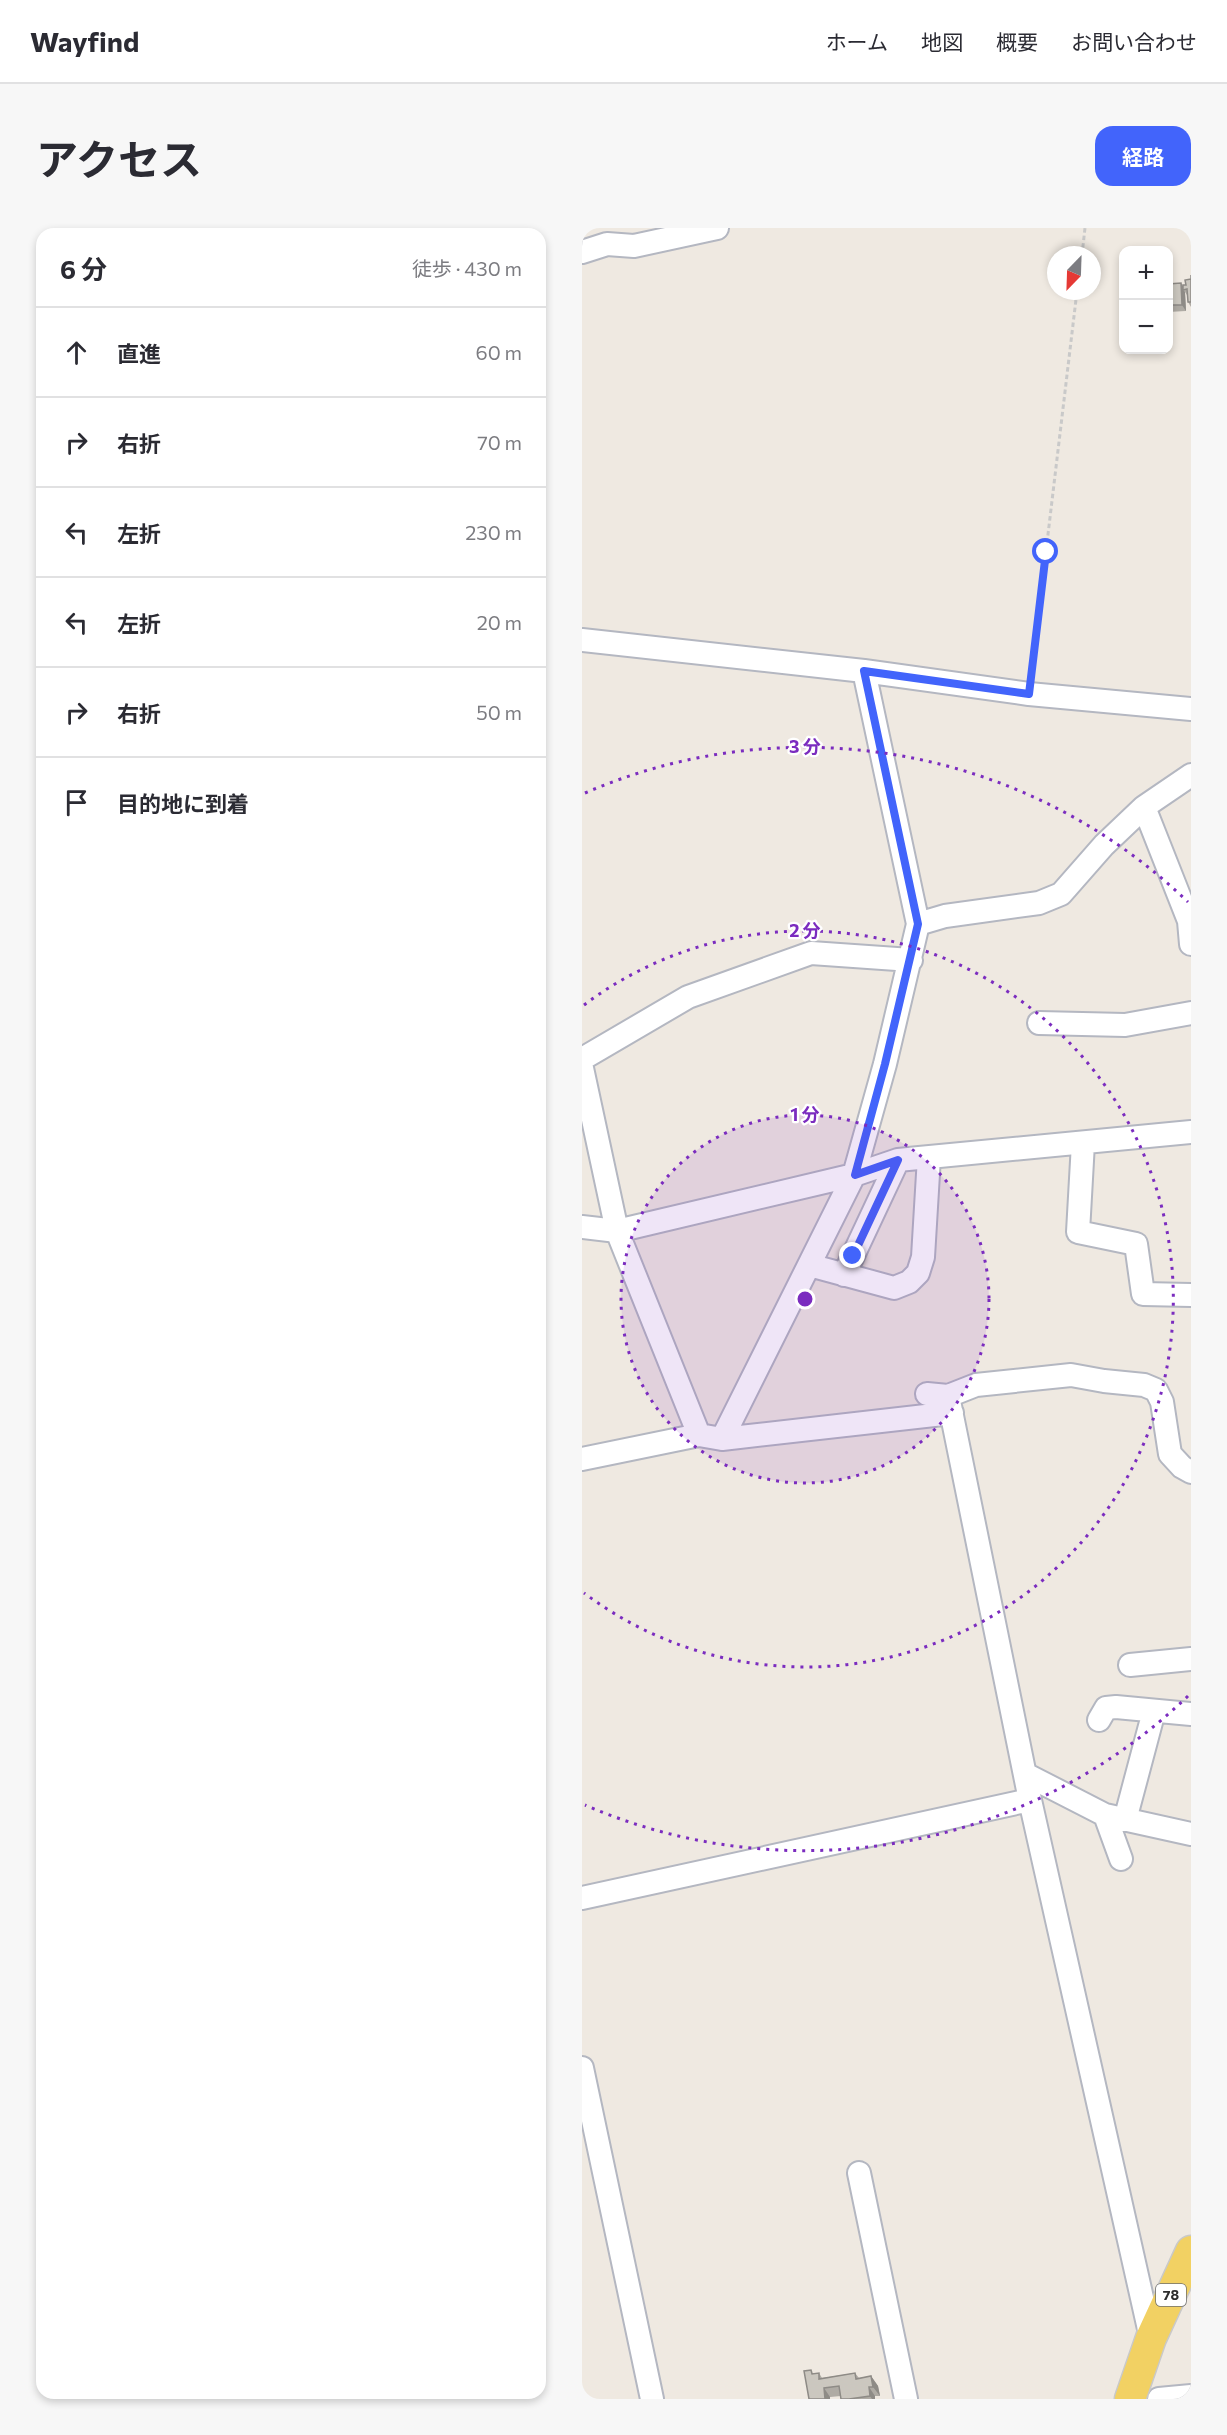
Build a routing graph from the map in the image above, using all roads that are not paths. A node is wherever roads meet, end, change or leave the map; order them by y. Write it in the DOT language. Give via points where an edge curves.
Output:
graph roads {
  1 [pos="717,228"];
  2 [pos="582,252"];
  3 [pos="582,640"];
  4 [pos="864,671"];
  5 [pos="1191,710"];
  6 [pos="1191,775"];
  7 [pos="1144,807"];
  8 [pos="1190,920"];
  9 [pos="918,924"];
  10 [pos="1191,944"];
  11 [pos="910,960"];
  12 [pos="1191,1013"];
  13 [pos="1040,1023"];
  14 [pos="582,1059"];
  15 [pos="582,1068"];
  16 [pos="1191,1132"];
  17 [pos="1083,1143"];
  18 [pos="928,1157"];
  19 [pos="898,1160"];
  20 [pos="855,1175"];
  21 [pos="582,1227"];
  22 [pos="617,1231"];
  23 [pos="809,1265"];
  24 [pos="844,1275"];
  25 [pos="1191,1295"];
  26 [pos="942,1401"];
  27 [pos="699,1435"];
  28 [pos="722,1440"];
  29 [pos="582,1459"];
  30 [pos="1191,1472"];
  31 [pos="1191,1659"];
  32 [pos="1130,1665"];
  33 [pos="1154,1711"];
  34 [pos="1191,1714"];
  35 [pos="1099,1720"];
  36 [pos="1025,1774"];
  37 [pos="1030,1800"];
  38 [pos="1115,1817"];
  39 [pos="1191,1834"];
  40 [pos="1121,1859"];
  41 [pos="582,1898"];
  42 [pos="582,2068"];
  43 [pos="859,2173"];
  44 [pos="1191,2251"];
  45 [pos="1151,2338"];
  46 [pos="1191,2396"];
  47 [pos="652,2399"];
  48 [pos="906,2399"];
  49 [pos="1130,2399"];
  50 [pos="1159,2399"];
  1 -- 2 [label="street" via="634,246 607,244"];
  3 -- 4 [label="street"];
  4 -- 5 [label="street" via="1029,694"];
  4 -- 9 [label="street"];
  6 -- 7 [label="street"];
  7 -- 8 [label="street"];
  7 -- 9 [label="street" via="1104,844 1062,894 1039,903 945,916"];
  8 -- 10 [label="street"];
  9 -- 11 [label="street"];
  11 -- 14 [label="street" via="811,953 688,997"];
  11 -- 20 [label="street"];
  12 -- 13 [label="street" via="1125,1025"];
  15 -- 22 [label="street"];
  16 -- 17 [label="street"];
  17 -- 18 [label="street"];
  17 -- 25 [label="street" via="1078,1232 1136,1244 1143,1294"];
  18 -- 19 [label="street"];
  18 -- 24 [label="street" via="918,1273 894,1288"];
  19 -- 20 [label="street"];
  19 -- 24 [label="street"];
  20 -- 22 [label="street"];
  20 -- 23 [label="street"];
  21 -- 22 [label="street"];
  22 -- 27 [label="street"];
  23 -- 24 [label="street"];
  23 -- 28 [label="street"];
  26 -- 28 [label="street"];
  26 -- 30 [label="street" via="976,1385 1071,1374 1144,1385 1156,1390 1162,1402 1170,1454"];
  26 -- 36 [label="street"];
  27 -- 28 [label="street"];
  27 -- 29 [label="street"];
  31 -- 32 [label="street"];
  33 -- 34 [label="street"];
  33 -- 35 [label="street" via="1106,1708"];
  33 -- 38 [label="street"];
  36 -- 37 [label="street"];
  36 -- 38 [label="street"];
  37 -- 41 [label="street"];
  37 -- 45 [label="street"];
  38 -- 39 [label="street"];
  38 -- 40 [label="street"];
  42 -- 47 [label="street"];
  43 -- 48 [label="street"];
  44 -- 45 [label="main road, 78"];
  45 -- 49 [label="main road, 78"];
  46 -- 50 [label="street"];
}
